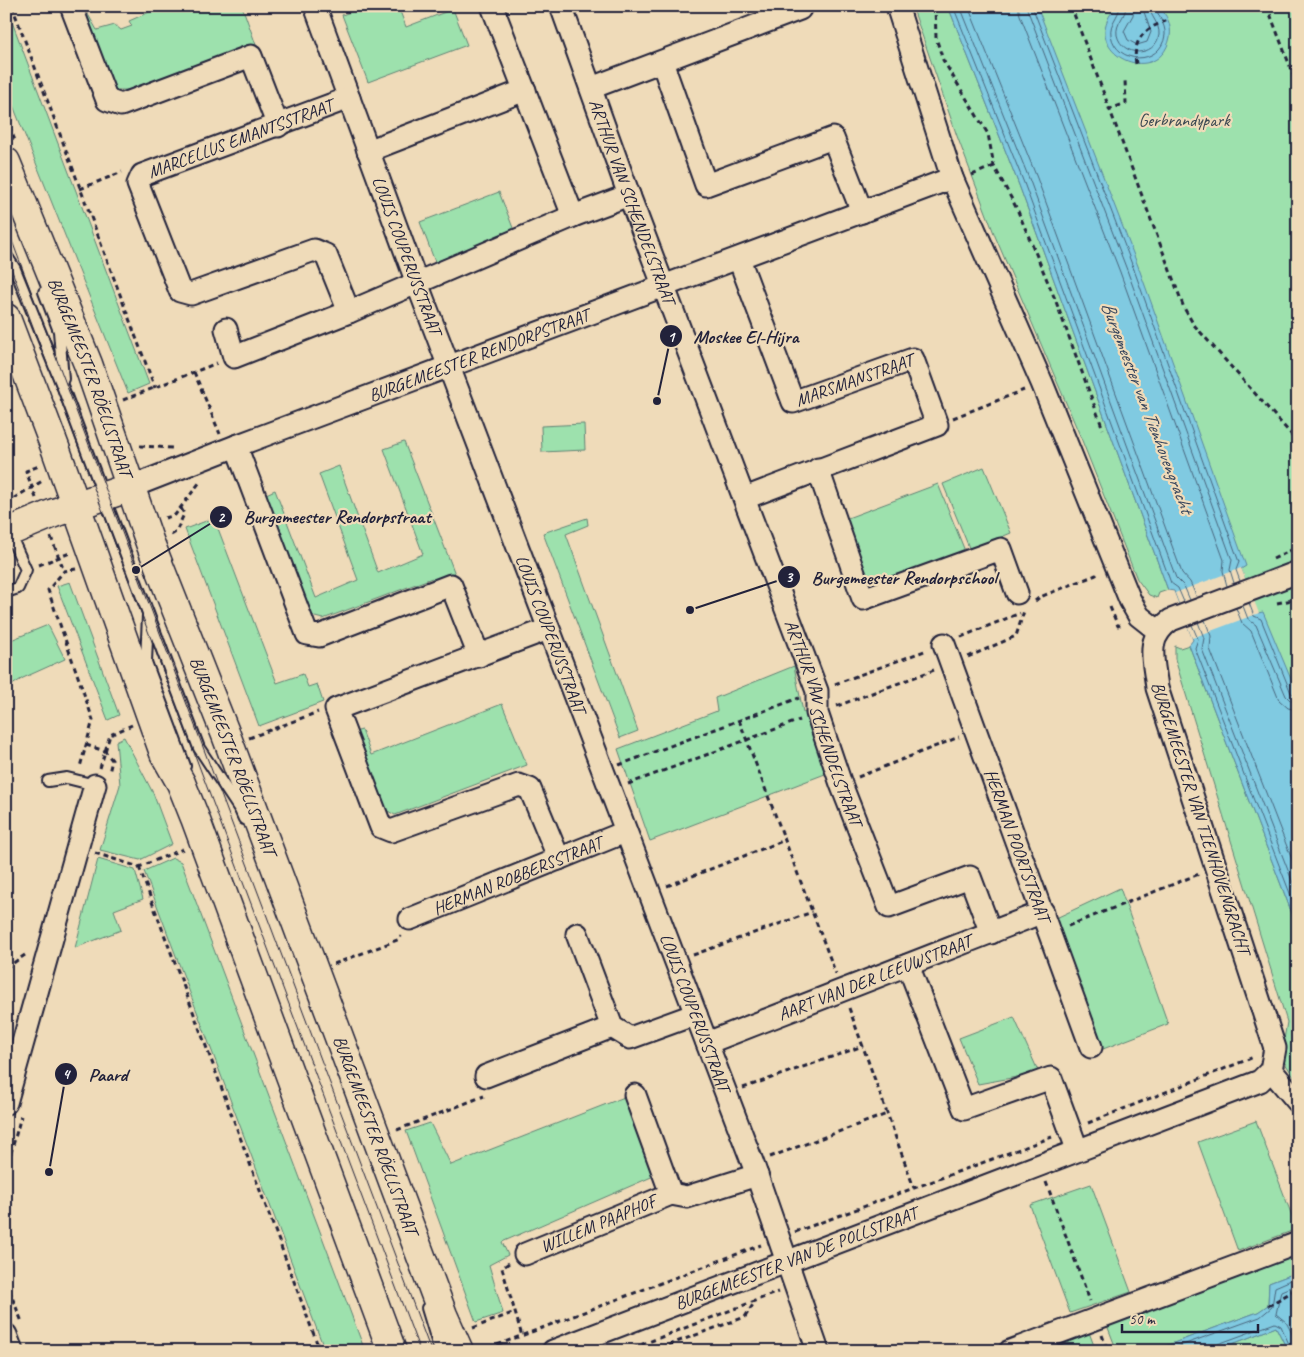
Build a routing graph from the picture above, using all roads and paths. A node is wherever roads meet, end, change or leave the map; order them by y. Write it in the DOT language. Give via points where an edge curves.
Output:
graph roads {
  1 [pos="12,6"];
  2 [pos="71,6"];
  3 [pos="315,6"];
  4 [pos="492,6"];
  5 [pos="561,6"];
  6 [pos="799,6"];
  7 [pos="897,6"];
  8 [pos="934,6"];
  9 [pos="1071,6"];
  10 [pos="1267,6"];
  11 [pos="1168,20"];
  12 [pos="662,62"];
  13 [pos="1136,64"];
  14 [pos="1125,80"];
  15 [pos="1298,87"];
  16 [pos="591,88"];
  17 [pos="524,90"];
  18 [pos="349,98"];
  19 [pos="1108,110"];
  20 [pos="278,126"];
  21 [pos="368,151"];
  22 [pos="6,162"];
  23 [pos="994,166"];
  24 [pos="959,178"];
  25 [pos="138,184"];
  26 [pos="80,189"];
  27 [pos="629,195"];
  28 [pos="862,212"];
  29 [pos="573,216"];
  30 [pos="6,255"];
  31 [pos="739,259"];
  32 [pos="417,283"];
  33 [pos="42,284"];
  34 [pos="664,286"];
  35 [pos="349,312"];
  36 [pos="6,318"];
  37 [pos="226,329"];
  38 [pos="234,357"];
  39 [pos="449,367"];
  40 [pos="194,372"];
  41 [pos="1042,384"];
  42 [pos="63,388"];
  43 [pos="155,388"];
  44 [pos="122,401"];
  45 [pos="936,425"];
  46 [pos="1298,427"];
  47 [pos="1103,429"];
  48 [pos="1291,434"];
  49 [pos="228,449"];
  50 [pos="1298,452"];
  51 [pos="818,470"];
  52 [pos="131,487"];
  53 [pos="32,488"];
  54 [pos="104,498"];
  55 [pos="745,498"];
  56 [pos="6,503"];
  57 [pos="76,507"];
  58 [pos="181,508"];
  59 [pos="166,518"];
  60 [pos="7,532"];
  61 [pos="172,534"];
  62 [pos="64,571"];
  63 [pos="1298,572"];
  64 [pos="1096,575"];
  65 [pos="6,592"];
  66 [pos="1017,594"];
  67 [pos="1040,597"];
  68 [pos="1298,599"];
  69 [pos="1274,604"];
  70 [pos="148,614"];
  71 [pos="548,629"];
  72 [pos="1158,631"];
  73 [pos="944,644"];
  74 [pos="479,656"];
  75 [pos="336,709"];
  76 [pos="739,720"];
  77 [pos="135,724"];
  78 [pos="976,730"];
  79 [pos="245,739"];
  80 [pos="48,781"];
  81 [pos="86,783"];
  82 [pos="841,784"];
  83 [pos="247,828"];
  84 [pos="626,832"];
  85 [pos="785,840"];
  86 [pos="191,846"];
  87 [pos="92,852"];
  88 [pos="559,858"];
  89 [pos="139,867"];
  90 [pos="1216,867"];
  91 [pos="649,893"];
  92 [pos="812,912"];
  93 [pos="1043,912"];
  94 [pos="410,919"];
  95 [pos="1051,932"];
  96 [pos="991,933"];
  97 [pos="577,934"];
  98 [pos="32,950"];
  99 [pos="676,961"];
  100 [pos="908,965"];
  101 [pos="327,967"];
  102 [pos="6,968"];
  103 [pos="842,990"];
  104 [pos="696,1014"];
  105 [pos="612,1027"];
  106 [pos="707,1043"];
  107 [pos="863,1046"];
  108 [pos="1091,1047"];
  109 [pos="1275,1048"];
  110 [pos="1271,1070"];
  111 [pos="486,1076"];
  112 [pos="726,1094"];
  113 [pos="635,1095"];
  114 [pos="310,1098"];
  115 [pos="1298,1102"];
  116 [pos="6,1103"];
  117 [pos="887,1114"];
  118 [pos="389,1133"];
  119 [pos="1073,1140"];
  120 [pos="1032,1144"];
  121 [pos="1040,1164"];
  122 [pos="755,1169"];
  123 [pos="914,1188"];
  124 [pos="671,1194"];
  125 [pos="778,1239"];
  126 [pos="1298,1243"];
  127 [pos="525,1254"];
  128 [pos="786,1263"];
  129 [pos="6,1282"];
  130 [pos="1298,1288"];
  131 [pos="423,1295"];
  132 [pos="754,1302"];
  133 [pos="1268,1306"];
  134 [pos="515,1312"];
  135 [pos="1096,1319"];
  136 [pos="481,1325"];
  137 [pos="522,1336"];
  138 [pos="13,1342"];
  139 [pos="489,1348"];
  140 [pos="320,1351"];
  141 [pos="392,1351"];
  142 [pos="440,1351"];
  143 [pos="459,1351"];
  144 [pos="553,1351"];
  145 [pos="652,1351"];
  146 [pos="818,1351"];
  147 [pos="1010,1351"];
  148 [pos="1108,1351"];
  1 -- 26 [label="path"];
  2 -- 20 [label="street" via="108,100 121,105 251,56"];
  3 -- 18 [label="street, LOUIS COUPERUSSTRAAT"];
  4 -- 17 [label="street"];
  5 -- 16 [label="street, ARTHUR VAN SCHENDELSTRAAT"];
  6 -- 12 [label="street" via="800,9"];
  7 -- 24 [label="street"];
  8 -- 23 [label="path" via="936,38 944,60 988,134"];
  9 -- 19 [label="path"];
  10 -- 15 [label="path"];
  11 -- 13 [label="path" via="1144,32 1134,51"];
  12 -- 16 [label="street"];
  12 -- 28 [label="street" via="706,185 833,138"];
  14 -- 19 [label="path" via="1126,103"];
  16 -- 27 [label="street, ARTHUR VAN SCHENDELSTRAAT"];
  17 -- 21 [label="street"];
  17 -- 29 [label="street"];
  18 -- 20 [label="street, MARCELLUS EMANTSSTRAAT"];
  18 -- 21 [label="street, LOUIS COUPERUSSTRAAT"];
  19 -- 48 [label="path" via="1194,325"];
  20 -- 25 [label="street, MARCELLUS EMANTSSTRAAT" via="142,175"];
  21 -- 32 [label="street, LOUIS COUPERUSSTRAAT"];
  22 -- 52 [label="main road, BURGEMEESTER RÖELLSTRAAT" via="88,364"];
  23 -- 24 [label="path"];
  23 -- 47 [label="path" via="1017,210 1055,299"];
  24 -- 28 [label="street, BURGEMEESTER RENDORPSTRAAT"];
  24 -- 41 [label="street"];
  25 -- 26 [label="path" via="132,168"];
  25 -- 35 [label="street, MARCELLUS EMANTSSTRAAT" via="180,291 191,294 314,250 326,255"];
  26 -- 43 [label="path"];
  27 -- 29 [label="street"];
  27 -- 34 [label="street, ARTHUR VAN SCHENDELSTRAAT"];
  28 -- 31 [label="street, BURGEMEESTER RENDORPSTRAAT"];
  29 -- 32 [label="street"];
  30 -- 42 [label="lane, BURGEMEESTER RÖELLSTRAAT" via="15,269"];
  31 -- 34 [label="street, BURGEMEESTER RENDORPSTRAAT"];
  31 -- 45 [label="street, MARSMANSTRAAT" via="792,402 912,358"];
  32 -- 35 [label="street"];
  32 -- 39 [label="street, LOUIS COUPERUSSTRAAT"];
  33 -- 42 [label="lane, BURGEMEESTER RÖELLSTRAAT" via="59,331"];
  34 -- 39 [label="street, BURGEMEESTER RENDORPSTRAAT"];
  34 -- 55 [label="street, ARTHUR VAN SCHENDELSTRAAT"];
  35 -- 38 [label="street"];
  36 -- 57 [label="main road"];
  37 -- 38 [label="street"];
  38 -- 40 [label="path"];
  39 -- 49 [label="street, BURGEMEESTER RENDORPSTRAAT"];
  39 -- 71 [label="street, LOUIS COUPERUSSTRAAT"];
  40 -- 43 [label="path"];
  40 -- 49 [label="path"];
  41 -- 45 [label="path"];
  41 -- 72 [label="street" via="1130,600 1139,616"];
  42 -- 54 [label="lane, BURGEMEESTER RÖELLSTRAAT"];
  43 -- 44 [label="path"];
  45 -- 51 [label="street"];
  46 -- 48 [label="path"];
  48 -- 50 [label="path"];
  49 -- 52 [label="street, BURGEMEESTER RENDORPSTRAAT"];
  49 -- 58 [label="path"];
  49 -- 74 [label="street" via="307,634 319,636 451,585"];
  51 -- 55 [label="street"];
  51 -- 66 [label="street" via="863,599 1001,549"];
  52 -- 54 [label="main road, BURGEMEESTER RENDORPSTRAAT"];
  52 -- 143 [label="main road, BURGEMEESTER RÖELLSTRAAT"];
  53 -- 56 [label="path"];
  54 -- 57 [label="main road, BURGEMEESTER RENDORPSTRAAT"];
  54 -- 70 [label="lane, BURGEMEESTER RÖELLSTRAAT"];
  55 -- 82 [label="street, ARTHUR VAN SCHENDELSTRAAT" via="817,691 817,713"];
  57 -- 60 [label="main road, BURGEMEESTER RENDORPSTRAAT"];
  57 -- 141 [label="main road" via="161,744 198,827"];
  58 -- 59 [label="path"];
  58 -- 61 [label="path" via="184,514"];
  60 -- 65 [label="lane" via="26,570 18,588"];
  62 -- 81 [label="path" via="48,590 93,720"];
  63 -- 72 [label="street" via="1171,620"];
  64 -- 67 [label="path"];
  68 -- 69 [label="path"];
  70 -- 83 [label="lane, BURGEMEESTER RÖELLSTRAAT" via="199,748 240,810"];
  70 -- 114 [label="lane, BURGEMEESTER RÖELLSTRAAT" via="146,662"];
  71 -- 74 [label="street"];
  71 -- 84 [label="street, LOUIS COUPERUSSTRAAT"];
  72 -- 90 [label="street, BURGEMEESTER VAN TIENHOVENGRACHT" via="1152,651 1157,688"];
  73 -- 78 [label="street, HERMAN POORTSTRAAT"];
  74 -- 75 [label="street"];
  75 -- 79 [label="path" via="328,708"];
  75 -- 88 [label="street" via="381,827 391,831 519,785 530,789"];
  76 -- 85 [label="path"];
  77 -- 81 [label="path" via="110,735"];
  78 -- 82 [label="path"];
  78 -- 93 [label="street, HERMAN POORTSTRAAT"];
  80 -- 81 [label="lane" via="67,778"];
  81 -- 116 [label="street"];
  82 -- 96 [label="street, ARTHUR VAN SCHENDELSTRAAT" via="889,907 970,877"];
  84 -- 88 [label="street, HERMAN ROBBERSSTRAAT"];
  84 -- 91 [label="street, LOUIS COUPERUSSTRAAT"];
  85 -- 91 [label="path"];
  85 -- 92 [label="path"];
  86 -- 89 [label="path"];
  87 -- 89 [label="path"];
  88 -- 94 [label="street, HERMAN ROBBERSSTRAAT"];
  89 -- 140 [label="path"];
  90 -- 95 [label="path"];
  90 -- 109 [label="street, BURGEMEESTER VAN TIENHOVENGRACHT"];
  91 -- 99 [label="street, LOUIS COUPERUSSTRAAT"];
  92 -- 99 [label="path"];
  92 -- 103 [label="path"];
  93 -- 95 [label="street, HERMAN POORTSTRAAT"];
  93 -- 96 [label="street, AART VAN DER LEEUWSTRAAT"];
  94 -- 101 [label="path" via="402,926 400,939"];
  95 -- 108 [label="street, HERMAN POORTSTRAAT"];
  96 -- 100 [label="street, AART VAN DER LEEUWSTRAAT"];
  97 -- 105 [label="street"];
  98 -- 102 [label="path"];
  99 -- 104 [label="street, LOUIS COUPERUSSTRAAT"];
  100 -- 103 [label="street, AART VAN DER LEEUWSTRAAT"];
  100 -- 119 [label="street" via="964,1109 1051,1078"];
  103 -- 106 [label="street, AART VAN DER LEEUWSTRAAT"];
  103 -- 107 [label="path"];
  104 -- 105 [label="street" via="630,1038"];
  104 -- 106 [label="street, LOUIS COUPERUSSTRAAT"];
  105 -- 111 [label="street"];
  106 -- 112 [label="street, LOUIS COUPERUSSTRAAT"];
  107 -- 112 [label="path"];
  107 -- 117 [label="path"];
  109 -- 110 [label="street, BURGEMEESTER VAN TIENHOVENGRACHT"];
  109 -- 119 [label="path"];
  110 -- 115 [label="street"];
  110 -- 119 [label="street, BURGEMEESTER VAN DE POLLSTRAAT" via="1260,1080"];
  111 -- 118 [label="path" via="486,1095"];
  112 -- 122 [label="street, LOUIS COUPERUSSTRAAT"];
  113 -- 124 [label="street, WILLEM PAAPHOF"];
  117 -- 122 [label="path"];
  117 -- 123 [label="path"];
  119 -- 120 [label="path"];
  119 -- 121 [label="street, BURGEMEESTER VAN DE POLLSTRAAT"];
  120 -- 121 [label="path"];
  120 -- 123 [label="path"];
  121 -- 128 [label="street, BURGEMEESTER VAN DE POLLSTRAAT"];
  121 -- 135 [label="path"];
  122 -- 124 [label="street, WILLEM PAAPHOF" via="687,1197"];
  122 -- 125 [label="street, LOUIS COUPERUSSTRAAT"];
  123 -- 125 [label="path"];
  124 -- 127 [label="street, WILLEM PAAPHOF"];
  125 -- 128 [label="street, LOUIS COUPERUSSTRAAT"];
  125 -- 137 [label="path"];
  126 -- 135 [label="street"];
  127 -- 134 [label="path" via="502,1268"];
  128 -- 144 [label="street, BURGEMEESTER VAN DE POLLSTRAAT"];
  128 -- 146 [label="street, LOUIS COUPERUSSTRAAT"];
  129 -- 138 [label="path"];
  130 -- 133 [label="path"];
  131 -- 142 [label="lane"];
  132 -- 145 [label="path" via="745,1317"];
  134 -- 136 [label="path"];
  134 -- 137 [label="path"];
  135 -- 147 [label="street"];
  135 -- 148 [label="path"];
  137 -- 139 [label="path"];
}
